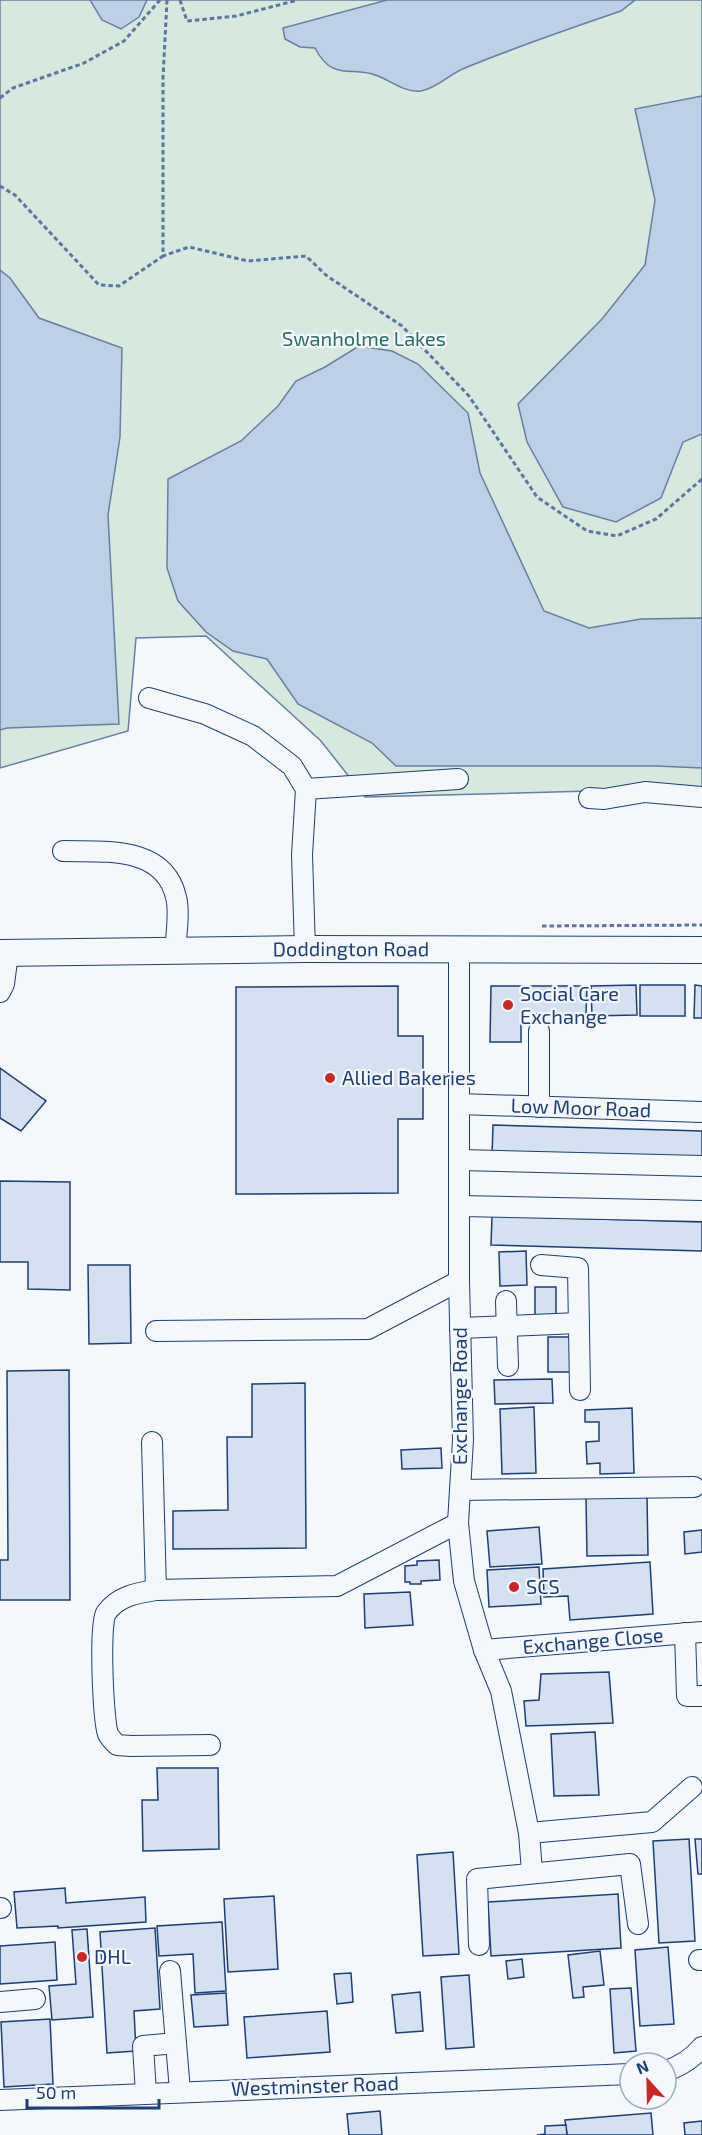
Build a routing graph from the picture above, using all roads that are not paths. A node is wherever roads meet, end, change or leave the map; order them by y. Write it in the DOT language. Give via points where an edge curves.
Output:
graph roads {
  1 [pos="149,698"];
  2 [pos="458,779"];
  3 [pos="306,789"];
  4 [pos="702,797"];
  5 [pos="590,798"];
  6 [pos="63,850"];
  7 [pos="305,949"];
  8 [pos="459,950"];
  9 [pos="702,950"];
  10 [pos="175,952"];
  11 [pos="4,953"];
  12 [pos="0,992"];
  13 [pos="539,1031"];
  14 [pos="459,1104"];
  15 [pos="538,1107"];
  16 [pos="702,1112"];
  17 [pos="460,1160"];
  18 [pos="702,1166"];
  19 [pos="460,1206"];
  20 [pos="702,1211"];
  21 [pos="541,1265"];
  22 [pos="459,1281"];
  23 [pos="506,1301"];
  24 [pos="579,1323"];
  25 [pos="507,1326"];
  26 [pos="460,1328"];
  27 [pos="156,1331"];
  28 [pos="508,1366"];
  29 [pos="580,1390"];
  30 [pos="152,1442"];
  31 [pos="694,1486"];
  32 [pos="460,1490"];
  33 [pos="458,1523"];
  34 [pos="156,1590"];
  35 [pos="693,1632"];
  36 [pos="484,1650"];
  37 [pos="702,1695"];
  38 [pos="210,1745"];
  39 [pos="692,1787"];
  40 [pos="529,1833"];
  41 [pos="532,1872"];
  42 [pos="638,1924"];
  43 [pos="479,1945"];
  44 [pos="170,1971"];
  45 [pos="35,1999"];
  46 [pos="0,2002"];
  47 [pos="176,2043"];
  48 [pos="702,2047"];
  49 [pos="678,2066"];
  50 [pos="618,2074"];
  51 [pos="180,2091"];
  52 [pos="146,2093"];
  53 [pos="0,2100"];
  1 -- 3 [label="street" via="205,714 253,735 292,766"];
  2 -- 3 [label="street"];
  3 -- 7 [label="street"];
  4 -- 5 [label="street" via="645,792"];
  6 -- 10 [label="street" via="121,852 148,859 168,876 177,898"];
  7 -- 8 [label="main road, Doddington Road"];
  7 -- 10 [label="main road, Doddington Road"];
  8 -- 9 [label="main road, Doddington Road"];
  8 -- 14 [label="street, Exchange Road"];
  10 -- 11 [label="main road, Doddington Road"];
  11 -- 12 [label="street" via="4,984"];
  13 -- 15 [label="street"];
  14 -- 15 [label="street, Low Moor Road"];
  14 -- 17 [label="street, Exchange Road"];
  15 -- 16 [label="street, Low Moor Road"];
  17 -- 18 [label="street"];
  17 -- 19 [label="street, Exchange Road"];
  19 -- 20 [label="street"];
  19 -- 22 [label="street, Exchange Road"];
  21 -- 24 [label="street" via="578,1268"];
  22 -- 26 [label="street, Exchange Road"];
  22 -- 27 [label="street" via="368,1329"];
  23 -- 25 [label="street"];
  24 -- 25 [label="street"];
  24 -- 29 [label="street"];
  25 -- 26 [label="street"];
  25 -- 28 [label="street"];
  26 -- 32 [label="street, Exchange Road"];
  30 -- 34 [label="street"];
  31 -- 32 [label="street"];
  32 -- 33 [label="street, Exchange Road"];
  33 -- 34 [label="street" via="338,1586"];
  33 -- 36 [label="street, Exchange Road" via="464,1581"];
  34 -- 38 [label="street" via="129,1594 105,1614 102,1629 109,1735 117,1745"];
  35 -- 36 [label="street, Exchange Close"];
  35 -- 37 [label="street" via="686,1665 687,1696"];
  36 -- 40 [label="street, Exchange Road" via="501,1691"];
  39 -- 40 [label="street" via="652,1822"];
  40 -- 41 [label="street, Exchange Road"];
  41 -- 42 [label="street" via="630,1864"];
  41 -- 43 [label="street" via="477,1879"];
  44 -- 47 [label="street"];
  45 -- 46 [label="street"];
  47 -- 51 [label="street"];
  47 -- 52 [label="street" via="143,2046"];
  48 -- 49 [label="street"];
  50 -- 51 [label="street, Westminster Road"];
  51 -- 52 [label="street, Westminster Road"];
  52 -- 53 [label="street, Westminster Road"];
}
